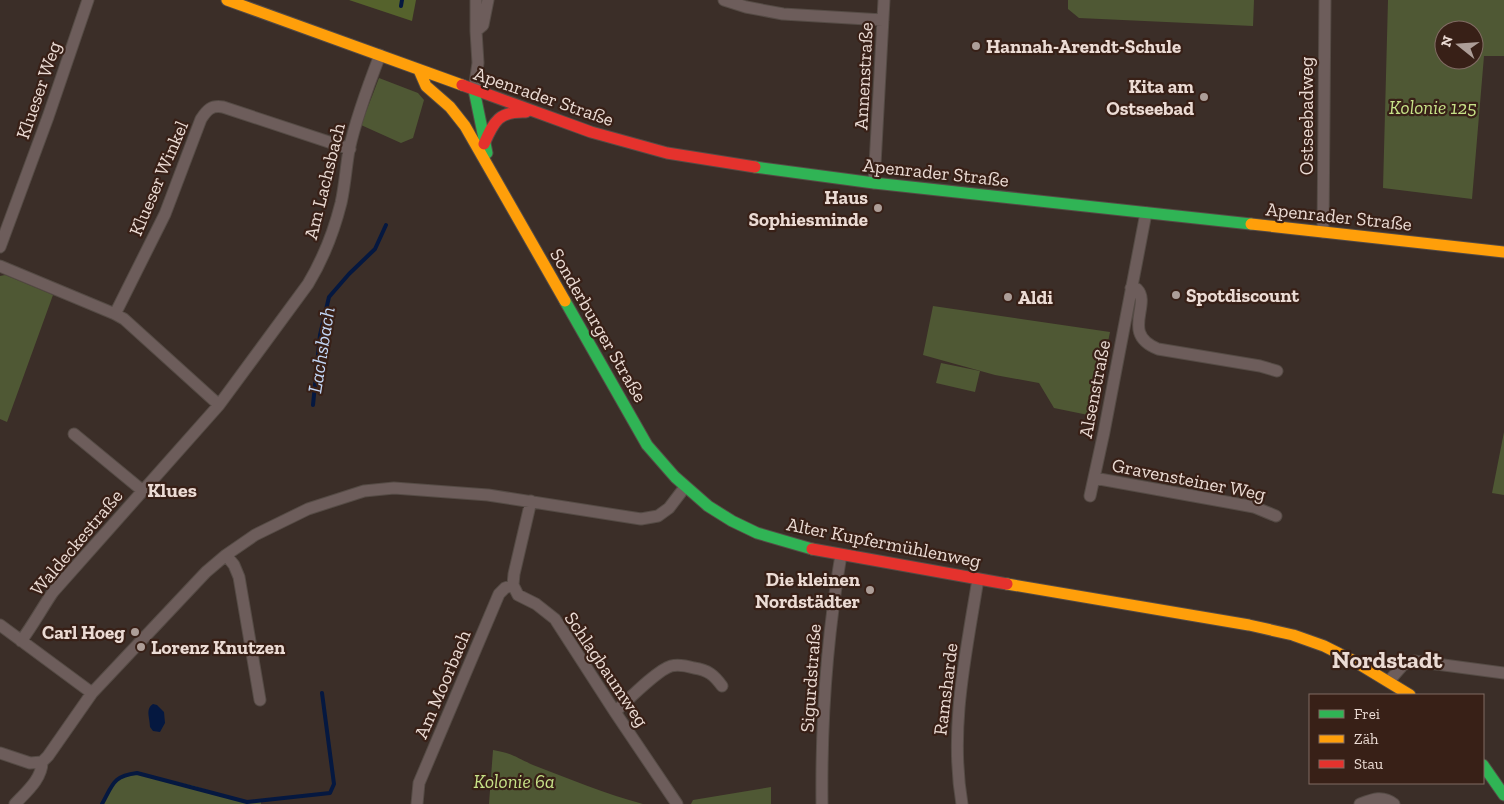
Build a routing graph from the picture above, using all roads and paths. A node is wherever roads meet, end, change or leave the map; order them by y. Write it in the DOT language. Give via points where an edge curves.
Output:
graph roads {
  1 [pos="88,0"];
  2 [pos="227,0"];
  3 [pos="476,0"];
  4 [pos="488,0"];
  5 [pos="724,0"];
  6 [pos="884,0"];
  7 [pos="1325,0"];
  8 [pos="883,20"];
  9 [pos="476,31"];
  10 [pos="380,56"];
  11 [pos="419,70"];
  12 [pos="474,90"];
  13 [pos="540,114"];
  14 [pos="465,126"];
  15 [pos="484,144"];
  16 [pos="350,149"];
  17 [pos="493,174"];
  18 [pos="874,183"];
  19 [pos="1146,213"];
  20 [pos="1323,232"];
  21 [pos="0,248"];
  22 [pos="1504,252"];
  23 [pos="0,266"];
  24 [pos="1131,288"];
  25 [pos="115,314"];
  26 [pos="1277,371"];
  27 [pos="219,405"];
  28 [pos="74,434"];
  29 [pos="1094,478"];
  30 [pos="685,487"];
  31 [pos="143,491"];
  32 [pos="1090,496"];
  33 [pos="530,501"];
  34 [pos="1276,516"];
  35 [pos="226,555"];
  36 [pos="841,555"];
  37 [pos="978,579"];
  38 [pos="513,585"];
  39 [pos="0,625"];
  40 [pos="21,641"];
  41 [pos="1504,673"];
  42 [pos="1389,681"];
  43 [pos="722,686"];
  44 [pos="92,693"];
  45 [pos="1408,694"];
  46 [pos="260,700"];
  47 [pos="615,712"];
  48 [pos="0,752"];
  49 [pos="42,762"];
  50 [pos="1484,766"];
  51 [pos="1504,794"];
  52 [pos="15,804"];
  53 [pos="417,804"];
  54 [pos="677,804"];
  55 [pos="822,804"];
  56 [pos="962,804"];
  57 [pos="1360,804"];
  58 [pos="1394,804"];
  1 -- 21 [label="street, Klueser Weg"];
  2 -- 10 [label="street, Apenrader Straße"];
  3 -- 9 [label="street"];
  4 -- 9 [label="street" via="483,25"];
  5 -- 8 [label="street" via="782,14"];
  6 -- 8 [label="street, Annenstraße"];
  7 -- 20 [label="street, Ostseebadweg"];
  8 -- 18 [label="street, Annenstraße"];
  9 -- 12 [label="street" via="478,63"];
  10 -- 11 [label="street, Apenrader Straße"];
  10 -- 16 [label="street, Am Lachsbach" via="362,102"];
  11 -- 12 [label="street, Apenrader Straße"];
  11 -- 14 [label="street, Sonderburger Straße" via="426,86 450,107"];
  12 -- 13 [label="street, Apenrader Straße"];
  12 -- 14 [label="street"];
  12 -- 15 [label="street, Sonderburger Straße"];
  13 -- 15 [label="street" via="513,111 503,114 493,124"];
  13 -- 18 [label="street, Apenrader Straße" via="596,134 667,153"];
  14 -- 17 [label="street, Sonderburger Straße"];
  15 -- 17 [label="street, Sonderburger Straße"];
  16 -- 25 [label="street, Klueser Winkel" via="223,107 215,106 208,110 201,119 165,214"];
  16 -- 27 [label="street, Am Lachsbach" via="341,203 319,266"];
  17 -- 30 [label="street, Sonderburger Straße" via="647,444"];
  18 -- 19 [label="street, Apenrader Straße"];
  19 -- 20 [label="street, Apenrader Straße"];
  19 -- 24 [label="street, Alsenstraße"];
  20 -- 22 [label="street, Apenrader Straße"];
  23 -- 25 [label="street"];
  24 -- 26 [label="street, Alsenstraße" via="1141,296 1138,327 1144,341 1152,347"];
  24 -- 29 [label="street, Alsenstraße"];
  25 -- 27 [label="street"];
  27 -- 31 [label="street, Waldeckestraße"];
  28 -- 31 [label="street, Waldeckestraße"];
  29 -- 32 [label="street, Alsenstraße"];
  29 -- 34 [label="street, Gravensteiner Weg" via="1254,506"];
  30 -- 33 [label="street" via="669,508 658,516 640,519"];
  30 -- 36 [label="street, Alter Kupfermühlenweg" via="709,506 748,528 796,545"];
  31 -- 40 [label="street, Waldeckestraße" via="53,592"];
  33 -- 35 [label="street" via="434,490 394,488 364,491 293,515"];
  33 -- 38 [label="street"];
  35 -- 44 [label="street" via="206,572"];
  35 -- 46 [label="street" via="239,577"];
  36 -- 37 [label="street, Alter Kupfermühlenweg"];
  36 -- 55 [label="street, Sigurdstraße" via="824,685"];
  37 -- 42 [label="street, Alter Kupfermühlenweg" via="1293,635 1335,652"];
  37 -- 56 [label="street, Ramsharde" via="958,709 957,776"];
  38 -- 47 [label="street, Schlagbaumweg" via="518,595 555,619"];
  38 -- 53 [label="street, Am Moorbach" via="499,594 419,783"];
  39 -- 40 [label="street"];
  40 -- 44 [label="street"];
  41 -- 42 [label="street" via="1414,662 1404,665"];
  42 -- 45 [label="street, Alter Kupfermühlenweg"];
  43 -- 47 [label="street" via="714,675 703,670 670,666"];
  44 -- 49 [label="street"];
  47 -- 54 [label="street, Schlagbaumweg"];
  48 -- 49 [label="street" via="30,762"];
  49 -- 52 [label="street" via="38,777"];
  50 -- 51 [label="street"];
  57 -- 58 [label="street" via="1378,798"];
}
